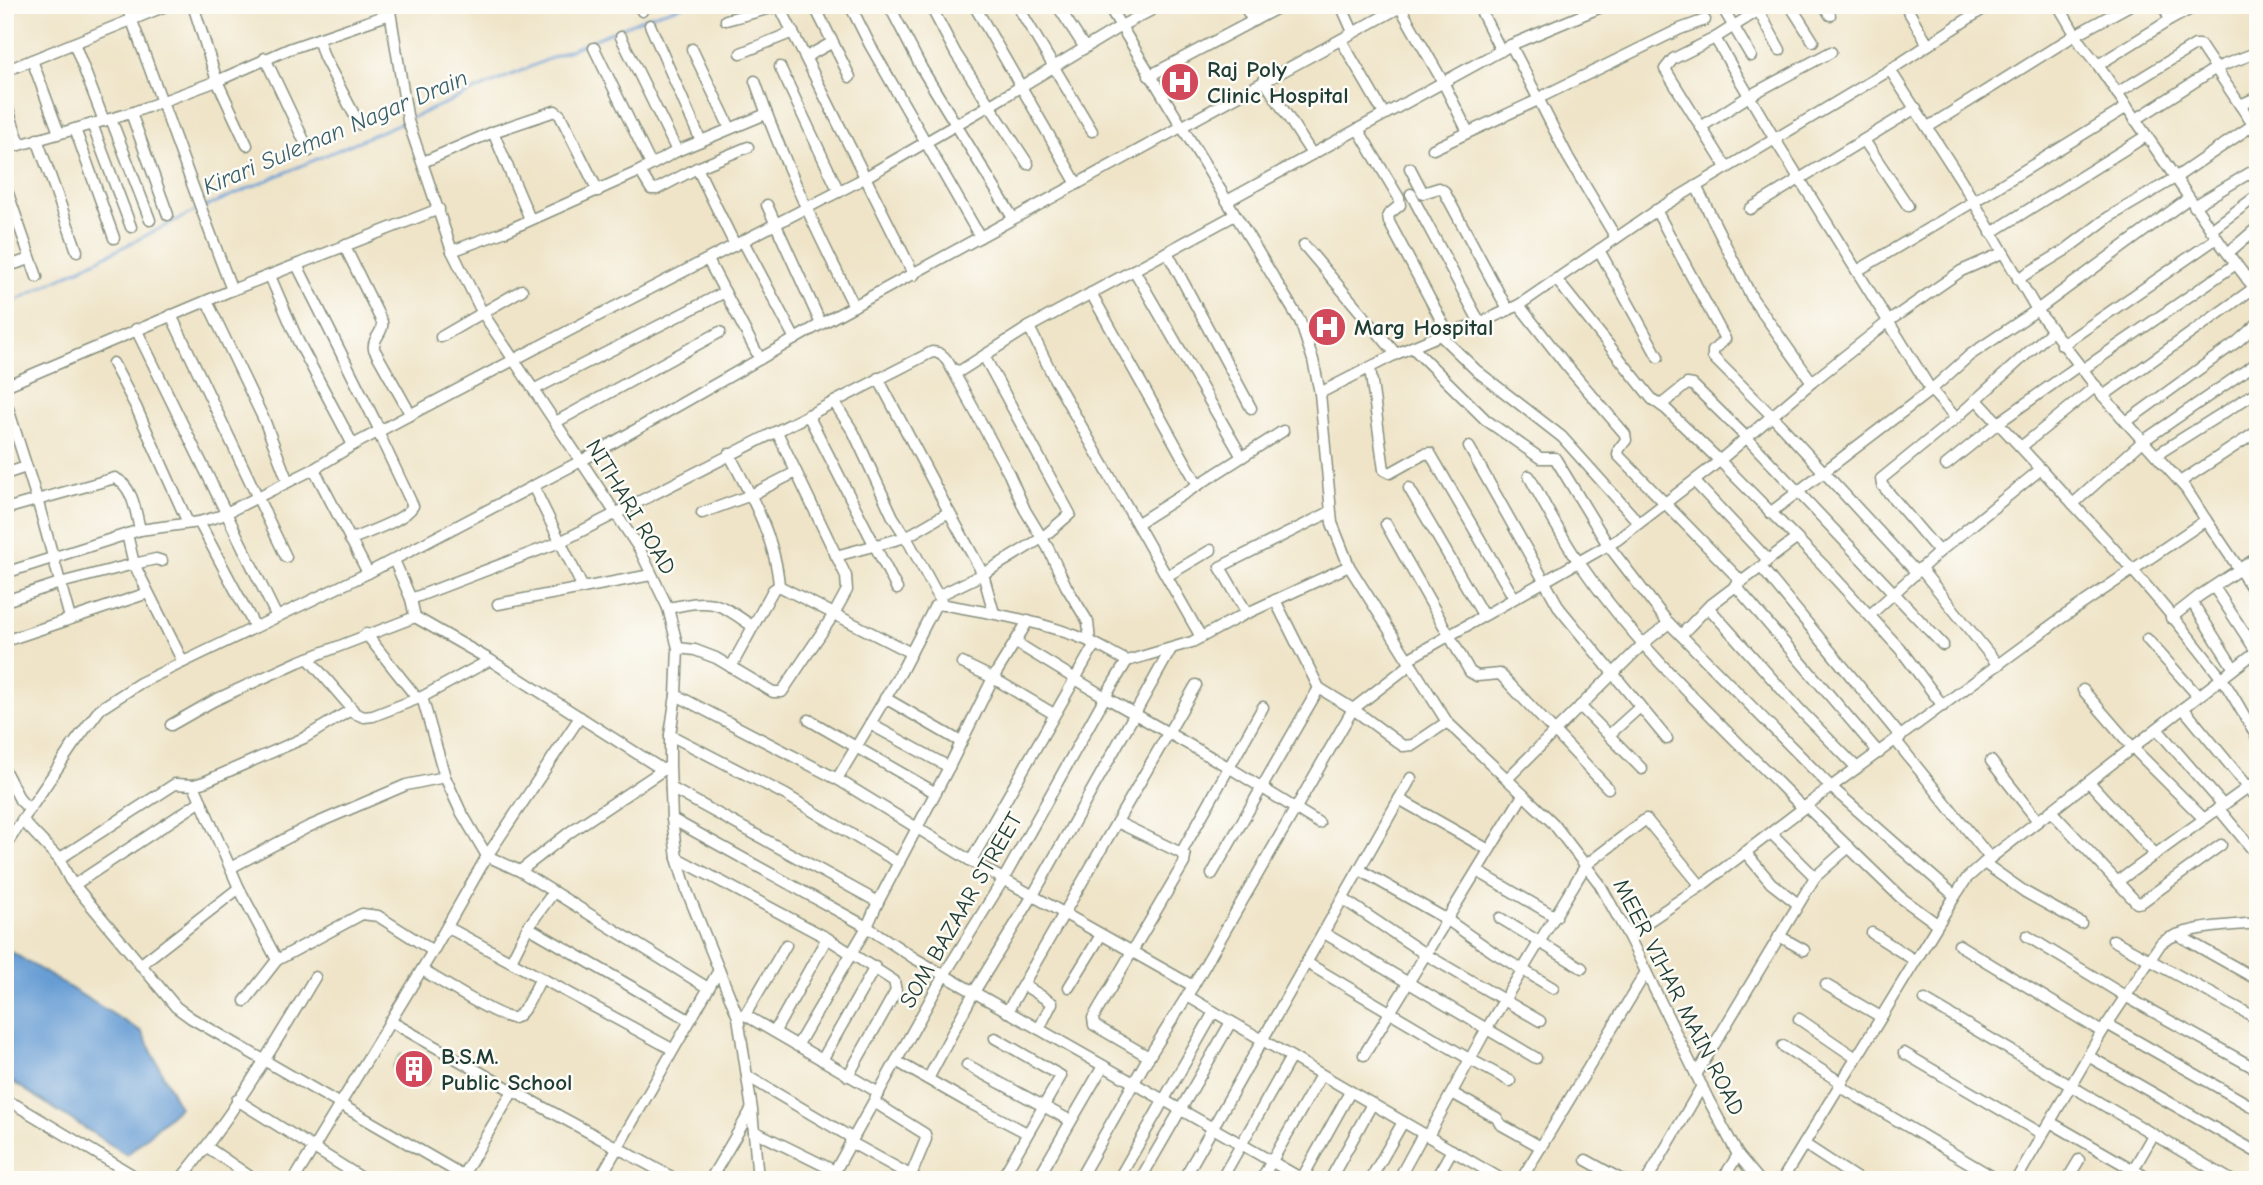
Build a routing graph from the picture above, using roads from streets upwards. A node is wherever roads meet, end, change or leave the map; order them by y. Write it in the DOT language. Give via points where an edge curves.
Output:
graph roads {
  1 [pos="15,5"];
  2 [pos="126,5"];
  3 [pos="168,5"];
  4 [pos="193,5"];
  5 [pos="814,5"];
  6 [pos="850,5"];
  7 [pos="890,5"];
  8 [pos="930,5"];
  9 [pos="974,5"];
  10 [pos="1017,5"];
  11 [pos="1057,5"];
  12 [pos="1108,5"];
  13 [pos="1161,5"];
  14 [pos="1244,5"];
  15 [pos="1283,5"];
  16 [pos="1341,5"];
  17 [pos="1478,5"];
  18 [pos="1606,5"];
  19 [pos="1721,5"];
  20 [pos="1790,5"];
  21 [pos="1824,5"];
  22 [pos="1905,5"];
  23 [pos="1989,5"];
  24 [pos="2058,5"];
  25 [pos="2130,5"];
  26 [pos="2163,5"];
  27 [pos="2199,5"];
  28 [pos="779,6"];
  29 [pos="1402,6"];
  30 [pos="1760,7"];
  31 [pos="5,9"];
  32 [pos="390,9"];
  33 [pos="1589,9"];
  34 [pos="1383,10"];
  35 [pos="1830,15"];
  36 [pos="131,19"];
  37 [pos="726,20"];
  38 [pos="1705,20"];
  39 [pos="2170,20"];
  40 [pos="1253,21"];
  41 [pos="650,25"];
  42 [pos="1121,26"];
  43 [pos="1734,27"];
  44 [pos="793,32"];
  45 [pos="1353,32"];
  46 [pos="2075,35"];
  47 [pos="621,37"];
  48 [pos="1715,38"];
  49 [pos="318,39"];
  50 [pos="1341,40"];
  51 [pos="1813,41"];
  52 [pos="833,42"];
  53 [pos="74,43"];
  54 [pos="1928,45"];
  55 [pos="594,48"];
  56 [pos="1085,48"];
  57 [pos="1506,48"];
  58 [pos="692,50"];
  59 [pos="1780,50"];
  60 [pos="1831,52"];
  61 [pos="2258,52"];
  62 [pos="741,53"];
  63 [pos="1751,56"];
  64 [pos="806,57"];
  65 [pos="265,58"];
  66 [pos="32,60"];
  67 [pos="2098,65"];
  68 [pos="780,67"];
  69 [pos="1053,67"];
  70 [pos="2216,68"];
  71 [pos="1890,70"];
  72 [pos="5,71"];
  73 [pos="1149,76"];
  74 [pos="850,77"];
  75 [pos="1264,80"];
  76 [pos="217,81"];
  77 [pos="755,81"];
  78 [pos="1443,82"];
  79 [pos="1021,87"];
  80 [pos="2117,93"];
  81 [pos="1749,96"];
  82 [pos="2258,97"];
  83 [pos="1540,99"];
  84 [pos="162,100"];
  85 [pos="5,101"];
  86 [pos="2240,105"];
  87 [pos="990,106"];
  88 [pos="2127,107"];
  89 [pos="1916,108"];
  90 [pos="131,113"];
  91 [pos="766,114"];
  92 [pos="1384,114"];
  93 [pos="107,120"];
  94 [pos="2136,120"];
  95 [pos="92,124"];
  96 [pos="359,124"];
  97 [pos="957,125"];
  98 [pos="1182,127"];
  99 [pos="1700,127"];
  100 [pos="1928,127"];
  101 [pos="730,128"];
  102 [pos="2255,128"];
  103 [pos="75,129"];
  104 [pos="1358,129"];
  105 [pos="1092,131"];
  106 [pos="493,132"];
  107 [pos="1468,132"];
  108 [pos="59,133"];
  109 [pos="2146,136"];
  110 [pos="1774,138"];
  111 [pos="37,139"];
  112 [pos="1864,140"];
  113 [pos="701,141"];
  114 [pos="925,143"];
  115 [pos="20,144"];
  116 [pos="247,145"];
  117 [pos="748,147"];
  118 [pos="5,149"];
  119 [pos="1433,149"];
  120 [pos="309,151"];
  121 [pos="677,151"];
  122 [pos="1312,154"];
  123 [pos="423,162"];
  124 [pos="1028,164"];
  125 [pos="651,166"];
  126 [pos="1726,167"];
  127 [pos="697,168"];
  128 [pos="1410,168"];
  129 [pos="2258,168"];
  130 [pos="640,171"];
  131 [pos="865,178"];
  132 [pos="1799,178"];
  133 [pos="2175,178"];
  134 [pos="1077,184"];
  135 [pos="5,185"];
  136 [pos="1696,186"];
  137 [pos="598,191"];
  138 [pos="839,192"];
  139 [pos="1411,194"];
  140 [pos="2258,195"];
  141 [pos="1227,201"];
  142 [pos="1973,202"];
  143 [pos="2192,202"];
  144 [pos="767,205"];
  145 [pos="1908,206"];
  146 [pos="439,209"];
  147 [pos="806,209"];
  148 [pos="1750,209"];
  149 [pos="1657,210"];
  150 [pos="168,215"];
  151 [pos="1235,215"];
  152 [pos="1013,218"];
  153 [pos="530,219"];
  154 [pos="150,220"];
  155 [pos="775,225"];
  156 [pos="131,227"];
  157 [pos="2258,227"];
  158 [pos="1991,233"];
  159 [pos="2214,234"];
  160 [pos="980,237"];
  161 [pos="114,238"];
  162 [pos="1616,238"];
  163 [pos="739,243"];
  164 [pos="344,245"];
  165 [pos="1304,245"];
  166 [pos="1599,250"];
  167 [pos="77,251"];
  168 [pos="452,251"];
  169 [pos="1167,251"];
  170 [pos="2002,253"];
  171 [pos="2228,253"];
  172 [pos="30,259"];
  173 [pos="708,260"];
  174 [pos="2236,264"];
  175 [pos="297,265"];
  176 [pos="5,267"];
  177 [pos="1134,270"];
  178 [pos="2258,270"];
  179 [pos="1857,271"];
  180 [pos="914,275"];
  181 [pos="270,276"];
  182 [pos="37,277"];
  183 [pos="1556,279"];
  184 [pos="2018,279"];
  185 [pos="2247,279"];
  186 [pos="232,290"];
  187 [pos="522,290"];
  188 [pos="2256,291"];
  189 [pos="725,292"];
  190 [pos="1091,293"];
  191 [pos="207,301"];
  192 [pos="1519,305"];
  193 [pos="854,306"];
  194 [pos="1508,310"];
  195 [pos="2037,310"];
  196 [pos="482,312"];
  197 [pos="171,315"];
  198 [pos="1889,321"];
  199 [pos="1480,323"];
  200 [pos="821,324"];
  201 [pos="2258,324"];
  202 [pos="1029,327"];
  203 [pos="136,329"];
  204 [pos="2052,331"];
  205 [pos="720,332"];
  206 [pos="1444,334"];
  207 [pos="441,337"];
  208 [pos="794,339"];
  209 [pos="2062,345"];
  210 [pos="1412,347"];
  211 [pos="1396,354"];
  212 [pos="984,356"];
  213 [pos="1658,357"];
  214 [pos="514,359"];
  215 [pos="760,359"];
  216 [pos="2258,362"];
  217 [pos="113,363"];
  218 [pos="1370,368"];
  219 [pos="2080,368"];
  220 [pos="952,369"];
  221 [pos="877,378"];
  222 [pos="1812,382"];
  223 [pos="5,386"];
  224 [pos="2096,386"];
  225 [pos="535,389"];
  226 [pos="1931,390"];
  227 [pos="2258,391"];
  228 [pos="1321,393"];
  229 [pos="2103,396"];
  230 [pos="5,399"];
  231 [pos="1976,399"];
  232 [pos="834,402"];
  233 [pos="1661,405"];
  234 [pos="1251,408"];
  235 [pos="411,415"];
  236 [pos="808,415"];
  237 [pos="1773,416"];
  238 [pos="1956,418"];
  239 [pos="556,422"];
  240 [pos="2126,422"];
  241 [pos="1998,423"];
  242 [pos="1283,431"];
  243 [pos="2258,431"];
  244 [pos="379,432"];
  245 [pos="777,432"];
  246 [pos="1747,438"];
  247 [pos="2143,441"];
  248 [pos="353,445"];
  249 [pos="1469,447"];
  250 [pos="2021,447"];
  251 [pos="729,454"];
  252 [pos="2156,455"];
  253 [pos="1242,457"];
  254 [pos="580,461"];
  255 [pos="1720,461"];
  256 [pos="1946,465"];
  257 [pos="26,467"];
  258 [pos="314,469"];
  259 [pos="2040,469"];
  260 [pos="1824,471"];
  261 [pos="796,472"];
  262 [pos="5,474"];
  263 [pos="1529,476"];
  264 [pos="1694,481"];
  265 [pos="288,482"];
  266 [pos="2180,482"];
  267 [pos="1198,485"];
  268 [pos="533,486"];
  269 [pos="1409,488"];
  270 [pos="1798,492"];
  271 [pos="258,495"];
  272 [pos="751,495"];
  273 [pos="37,499"];
  274 [pos="1665,503"];
  275 [pos="2073,504"];
  276 [pos="5,509"];
  277 [pos="226,512"];
  278 [pos="949,512"];
  279 [pos="1330,512"];
  280 [pos="615,513"];
  281 [pos="702,513"];
  282 [pos="1770,513"];
  283 [pos="2206,520"];
  284 [pos="194,522"];
  285 [pos="1138,523"];
  286 [pos="1639,523"];
  287 [pos="1386,524"];
  288 [pos="140,530"];
  289 [pos="127,534"];
  290 [pos="906,537"];
  291 [pos="1042,538"];
  292 [pos="1796,539"];
  293 [pos="350,540"];
  294 [pos="559,542"];
  295 [pos="1608,545"];
  296 [pos="875,546"];
  297 [pos="1212,550"];
  298 [pos="1939,552"];
  299 [pos="836,556"];
  300 [pos="286,557"];
  301 [pos="2258,557"];
  302 [pos="54,558"];
  303 [pos="394,560"];
  304 [pos="162,561"];
  305 [pos="1578,561"];
  306 [pos="134,564"];
  307 [pos="1764,564"];
  308 [pos="1349,566"];
  309 [pos="1918,570"];
  310 [pos="2132,570"];
  311 [pos="2240,570"];
  312 [pos="5,573"];
  313 [pos="368,573"];
  314 [pos="984,574"];
  315 [pos="651,575"];
  316 [pos="1167,576"];
  317 [pos="1543,581"];
  318 [pos="60,583"];
  319 [pos="1738,583"];
  320 [pos="779,586"];
  321 [pos="2214,587"];
  322 [pos="583,588"];
  323 [pos="897,589"];
  324 [pos="1893,592"];
  325 [pos="148,593"];
  326 [pos="2258,597"];
  327 [pos="1514,598"];
  328 [pos="411,599"];
  329 [pos="1275,600"];
  330 [pos="5,601"];
  331 [pos="941,601"];
  332 [pos="2192,602"];
  333 [pos="498,604"];
  334 [pos="1708,607"];
  335 [pos="668,608"];
  336 [pos="994,613"];
  337 [pos="1247,613"];
  338 [pos="834,614"];
  339 [pos="1483,615"];
  340 [pos="1870,615"];
  341 [pos="277,617"];
  342 [pos="415,617"];
  343 [pos="70,618"];
  344 [pos="2171,618"];
  345 [pos="1027,621"];
  346 [pos="1669,623"];
  347 [pos="752,626"];
  348 [pos="256,627"];
  349 [pos="366,634"];
  350 [pos="1450,635"];
  351 [pos="1681,635"];
  352 [pos="1201,637"];
  353 [pos="2147,639"];
  354 [pos="5,641"];
  355 [pos="1015,642"];
  356 [pos="1092,643"];
  357 [pos="1644,643"];
  358 [pos="1943,645"];
  359 [pos="678,648"];
  360 [pos="1171,649"];
  361 [pos="2257,650"];
  362 [pos="911,653"];
  363 [pos="308,658"];
  364 [pos="490,660"];
  365 [pos="183,662"];
  366 [pos="1127,662"];
  367 [pos="1410,662"];
  368 [pos="962,663"];
  369 [pos="1998,665"];
  370 [pos="731,667"];
  371 [pos="2233,667"];
  372 [pos="1612,675"];
  373 [pos="2221,677"];
  374 [pos="993,678"];
  375 [pos="1076,678"];
  376 [pos="1196,685"];
  377 [pos="1319,688"];
  378 [pos="2083,690"];
  379 [pos="676,695"];
  380 [pos="2198,696"];
  381 [pos="419,697"];
  382 [pos="1105,697"];
  383 [pos="886,698"];
  384 [pos="1264,706"];
  385 [pos="1580,706"];
  386 [pos="1943,706"];
  387 [pos="1640,707"];
  388 [pos="2183,708"];
  389 [pos="1353,709"];
  390 [pos="352,710"];
  391 [pos="1054,714"];
  392 [pos="1135,714"];
  393 [pos="580,717"];
  394 [pos="809,720"];
  395 [pos="1447,722"];
  396 [pos="870,724"];
  397 [pos="171,725"];
  398 [pos="2157,729"];
  399 [pos="1168,733"];
  400 [pos="1554,733"];
  401 [pos="670,735"];
  402 [pos="2257,735"];
  403 [pos="1609,736"];
  404 [pos="1667,739"];
  405 [pos="1898,739"];
  406 [pos="961,742"];
  407 [pos="857,746"];
  408 [pos="2133,748"];
  409 [pos="1879,753"];
  410 [pos="1991,761"];
  411 [pos="949,767"];
  412 [pos="666,768"];
  413 [pos="1230,768"];
  414 [pos="1857,768"];
  415 [pos="1642,769"];
  416 [pos="5,772"];
  417 [pos="445,777"];
  418 [pos="1411,778"];
  419 [pos="837,779"];
  420 [pos="1507,779"];
  421 [pos="2089,782"];
  422 [pos="2253,783"];
  423 [pos="194,785"];
  424 [pos="1262,787"];
  425 [pos="1831,787"];
  426 [pos="671,788"];
  427 [pos="1608,788"];
  428 [pos="936,793"];
  429 [pos="1523,795"];
  430 [pos="1399,799"];
  431 [pos="2258,799"];
  432 [pos="201,801"];
  433 [pos="2221,806"];
  434 [pos="1805,807"];
  435 [pos="1294,808"];
  436 [pos="29,809"];
  437 [pos="2051,811"];
  438 [pos="672,819"];
  439 [pos="2204,819"];
  440 [pos="22,820"];
  441 [pos="2038,821"];
  442 [pos="1117,822"];
  443 [pos="1319,823"];
  444 [pos="918,827"];
  445 [pos="9,833"];
  446 [pos="1770,833"];
  447 [pos="2221,845"];
  448 [pos="5,846"];
  449 [pos="1849,847"];
  450 [pos="1489,850"];
  451 [pos="1745,852"];
  452 [pos="1181,853"];
  453 [pos="2154,854"];
  454 [pos="487,856"];
  455 [pos="2258,856"];
  456 [pos="677,858"];
  457 [pos="59,859"];
  458 [pos="1987,860"];
  459 [pos="971,861"];
  460 [pos="899,863"];
  461 [pos="1586,865"];
  462 [pos="232,867"];
  463 [pos="1360,870"];
  464 [pos="520,871"];
  465 [pos="1476,871"];
  466 [pos="1212,874"];
  467 [pos="1815,877"];
  468 [pos="1003,880"];
  469 [pos="2117,882"];
  470 [pos="74,885"];
  471 [pos="1701,886"];
  472 [pos="239,888"];
  473 [pos="553,893"];
  474 [pos="1955,896"];
  475 [pos="1032,897"];
  476 [pos="1343,899"];
  477 [pos="877,902"];
  478 [pos="1798,904"];
  479 [pos="1064,915"];
  480 [pos="1556,917"];
  481 [pos="1500,918"];
  482 [pos="1446,919"];
  483 [pos="2081,923"];
  484 [pos="2258,923"];
  485 [pos="1937,924"];
  486 [pos="447,927"];
  487 [pos="528,927"];
  488 [pos="867,927"];
  489 [pos="1324,933"];
  490 [pos="1872,933"];
  491 [pos="1101,935"];
  492 [pos="1628,935"];
  493 [pos="2178,935"];
  494 [pos="1779,936"];
  495 [pos="2027,936"];
  496 [pos="827,938"];
  497 [pos="2113,940"];
  498 [pos="1540,942"];
  499 [pos="786,945"];
  500 [pos="1959,946"];
  501 [pos="1804,950"];
  502 [pos="433,951"];
  503 [pos="1132,952"];
  504 [pos="853,953"];
  505 [pos="1425,954"];
  506 [pos="277,960"];
  507 [pos="1914,960"];
  508 [pos="2148,960"];
  509 [pos="511,961"];
  510 [pos="1307,963"];
  511 [pos="141,965"];
  512 [pos="875,967"];
  513 [pos="1582,968"];
  514 [pos="422,970"];
  515 [pos="719,970"];
  516 [pos="1523,970"];
  517 [pos="1646,972"];
  518 [pos="944,975"];
  519 [pos="315,977"];
  520 [pos="541,978"];
  521 [pos="2258,980"];
  522 [pos="1408,984"];
  523 [pos="1024,985"];
  524 [pos="1826,985"];
  525 [pos="1193,986"];
  526 [pos="1069,987"];
  527 [pos="708,988"];
  528 [pos="1553,988"];
  529 [pos="974,992"];
  530 [pos="1187,996"];
  531 [pos="2125,996"];
  532 [pos="1504,1000"];
  533 [pos="1925,1000"];
  534 [pos="245,1001"];
  535 [pos="1007,1012"];
  536 [pos="1214,1012"];
  537 [pos="1391,1013"];
  538 [pos="742,1016"];
  539 [pos="1881,1017"];
  540 [pos="2258,1018"];
  541 [pos="1799,1019"];
  542 [pos="689,1020"];
  543 [pos="390,1021"];
  544 [pos="1541,1021"];
  545 [pos="1231,1022"];
  546 [pos="2105,1028"];
  547 [pos="1040,1029"];
  548 [pos="1486,1030"];
  549 [pos="775,1031"];
  550 [pos="995,1038"];
  551 [pos="1264,1041"];
  552 [pos="797,1046"];
  553 [pos="1783,1046"];
  554 [pos="672,1049"];
  555 [pos="1904,1053"];
  556 [pos="1364,1055"];
  557 [pos="1149,1056"];
  558 [pos="2088,1056"];
  559 [pos="1291,1057"];
  560 [pos="1536,1058"];
  561 [pos="1856,1058"];
  562 [pos="266,1060"];
  563 [pos="822,1060"];
  564 [pos="1471,1060"];
  565 [pos="896,1061"];
  566 [pos="967,1065"];
  567 [pos="1103,1066"];
  568 [pos="2258,1070"];
  569 [pos="1321,1074"];
  570 [pos="1696,1075"];
  571 [pos="747,1076"];
  572 [pos="848,1076"];
  573 [pos="928,1079"];
  574 [pos="1510,1080"];
  575 [pos="1134,1084"];
  576 [pos="1840,1085"];
  577 [pos="1702,1086"];
  578 [pos="2070,1087"];
  579 [pos="513,1091"];
  580 [pos="1350,1092"];
  581 [pos="1452,1093"];
  582 [pos="876,1097"];
  583 [pos="237,1100"];
  584 [pos="1163,1100"];
  585 [pos="5,1102"];
  586 [pos="340,1104"];
  587 [pos="1372,1104"];
  588 [pos="1042,1106"];
  589 [pos="1181,1109"];
  590 [pos="752,1110"];
  591 [pos="2258,1110"];
  592 [pos="1071,1121"];
  593 [pos="1403,1122"];
  594 [pos="2050,1122"];
  595 [pos="1214,1128"];
  596 [pos="754,1131"];
  597 [pos="1027,1133"];
  598 [pos="1425,1135"];
  599 [pos="2042,1135"];
  600 [pos="2153,1135"];
  601 [pos="851,1140"];
  602 [pos="1242,1144"];
  603 [pos="1804,1144"];
  604 [pos="207,1147"];
  605 [pos="618,1147"];
  606 [pos="1541,1147"];
  607 [pos="313,1148"];
  608 [pos="1452,1150"];
  609 [pos="2258,1153"];
  610 [pos="1738,1155"];
  611 [pos="1586,1160"];
  612 [pos="2079,1160"];
  613 [pos="1272,1161"];
  614 [pos="2133,1170"];
  615 [pos="832,1175"];
  616 [pos="467,1177"];
  617 [pos="913,1178"];
  618 [pos="1302,1179"];
  619 [pos="141,1180"];
  620 [pos="180,1180"];
  621 [pos="255,1180"];
  622 [pos="294,1180"];
  623 [pos="365,1180"];
  624 [pos="599,1180"];
  625 [pos="677,1180"];
  626 [pos="710,1180"];
  627 [pos="758,1180"];
  628 [pos="1001,1180"];
  629 [pos="1037,1180"];
  630 [pos="1079,1180"];
  631 [pos="1118,1180"];
  632 [pos="1140,1180"];
  633 [pos="1183,1180"];
  634 [pos="1222,1180"];
  635 [pos="1261,1180"];
  636 [pos="1330,1180"];
  637 [pos="1370,1180"];
  638 [pos="1398,1180"];
  639 [pos="1435,1180"];
  640 [pos="1503,1180"];
  641 [pos="1521,1180"];
  642 [pos="1622,1180"];
  643 [pos="1647,1180"];
  644 [pos="1722,1180"];
  645 [pos="1759,1180"];
  646 [pos="1782,1180"];
  647 [pos="1859,1180"];
  648 [pos="1998,1180"];
  649 [pos="2016,1180"];
  650 [pos="2067,1180"];
  651 [pos="2151,1180"];
  652 [pos="2231,1180"];
  1 -- 31 [label="street"];
  2 -- 36 [label="street"];
  3 -- 36 [label="street"];
  4 -- 76 [label="street"];
  5 -- 52 [label="street"];
  6 -- 114 [label="street"];
  7 -- 97 [label="street"];
  8 -- 87 [label="street"];
  9 -- 79 [label="street"];
  10 -- 69 [label="street"];
  11 -- 56 [label="street"];
  12 -- 42 [label="street, MEER VIHAR MAIN ROAD"];
  13 -- 42 [label="street"];
  14 -- 40 [label="street"];
  15 -- 40 [label="street"];
  16 -- 45 [label="street"];
  17 -- 57 [label="street"];
  18 -- 33 [label="street"];
  19 -- 43 [label="street"];
  20 -- 51 [label="street"];
  21 -- 35 [label="street"];
  22 -- 54 [label="street"];
  23 -- 54 [label="street"];
  24 -- 46 [label="street"];
  25 -- 46 [label="street"];
  26 -- 39 [label="street"];
  27 -- 39 [label="street"];
  28 -- 37 [label="street"];
  28 -- 44 [label="street"];
  29 -- 34 [label="street"];
  29 -- 78 [label="street"];
  30 -- 43 [label="street"];
  30 -- 59 [label="street"];
  32 -- 49 [label="street"];
  32 -- 123 [label="street, NITHARI ROAD" via="407,118"];
  33 -- 57 [label="street"];
  34 -- 45 [label="street"];
  36 -- 53 [label="street"];
  36 -- 84 [label="street"];
  38 -- 83 [label="street"];
  39 -- 67 [label="street"];
  40 -- 73 [label="street"];
  41 -- 113 [label="street"];
  42 -- 56 [label="street"];
  42 -- 73 [label="street, MEER VIHAR MAIN ROAD"];
  43 -- 48 [label="street"];
  43 -- 63 [label="street"];
  44 -- 62 [label="street"];
  44 -- 64 [label="street"];
  45 -- 50 [label="street"];
  46 -- 67 [label="street"];
  46 -- 100 [label="street"];
  47 -- 121 [label="street"];
  48 -- 81 [label="street"];
  48 -- 99 [label="street" via="1674,59 1665,69"];
  49 -- 65 [label="street"];
  49 -- 96 [label="street"];
  50 -- 75 [label="street"];
  50 -- 92 [label="street"];
  52 -- 64 [label="street"];
  52 -- 74 [label="street"];
  53 -- 66 [label="street"];
  53 -- 93 [label="street"];
  54 -- 71 [label="street"];
  55 -- 125 [label="street"];
  56 -- 69 [label="street"];
  57 -- 78 [label="street"];
  57 -- 83 [label="street"];
  58 -- 101 [label="street"];
  60 -- 81 [label="street"];
  61 -- 70 [label="street"];
  64 -- 131 [label="street"];
  65 -- 76 [label="street"];
  65 -- 120 [label="street"];
  66 -- 72 [label="street"];
  66 -- 108 [label="street"];
  67 -- 80 [label="street"];
  68 -- 138 [label="street"];
  69 -- 79 [label="street"];
  69 -- 105 [label="street"];
  70 -- 80 [label="street" via="2195,45"];
  70 -- 86 [label="street"];
  70 -- 94 [label="street"];
  71 -- 89 [label="street"];
  71 -- 110 [label="street"];
  73 -- 98 [label="street, MEER VIHAR MAIN ROAD"];
  75 -- 98 [label="street"];
  75 -- 122 [label="street"];
  76 -- 84 [label="street"];
  76 -- 116 [label="street"];
  77 -- 91 [label="street"];
  78 -- 92 [label="street"];
  78 -- 107 [label="street"];
  79 -- 87 [label="street"];
  79 -- 134 [label="street"];
  80 -- 88 [label="street"];
  81 -- 99 [label="street"];
  81 -- 110 [label="street"];
  82 -- 86 [label="street"];
  83 -- 107 [label="street"];
  83 -- 162 [label="street"];
  84 -- 90 [label="street"];
  84 -- 186 [label="street"];
  85 -- 115 [label="street"];
  86 -- 102 [label="street"];
  87 -- 97 [label="street"];
  87 -- 124 [label="street"];
  88 -- 94 [label="street"];
  88 -- 142 [label="street"];
  89 -- 100 [label="street"];
  89 -- 112 [label="street"];
  90 -- 93 [label="street"];
  90 -- 150 [label="street"];
  91 -- 101 [label="street"];
  91 -- 147 [label="street"];
  92 -- 104 [label="street"];
  93 -- 95 [label="street"];
  93 -- 154 [label="street"];
  94 -- 109 [label="street"];
  95 -- 103 [label="street"];
  95 -- 156 [label="street"];
  97 -- 114 [label="street"];
  97 -- 152 [label="street"];
  98 -- 134 [label="street"];
  98 -- 141 [label="street, MEER VIHAR MAIN ROAD"];
  99 -- 126 [label="street"];
  100 -- 142 [label="street"];
  101 -- 113 [label="street"];
  102 -- 133 [label="street"];
  103 -- 108 [label="street"];
  103 -- 161 [label="street"];
  104 -- 122 [label="street"];
  104 -- 206 [label="street" via="1399,198 1400,205 1388,215 1389,222"];
  106 -- 123 [label="street"];
  106 -- 137 [label="street" via="558,113"];
  106 -- 153 [label="street"];
  107 -- 119 [label="street"];
  108 -- 111 [label="street"];
  109 -- 133 [label="street"];
  109 -- 158 [label="street"];
  110 -- 126 [label="street"];
  110 -- 132 [label="street"];
  111 -- 115 [label="street"];
  111 -- 167 [label="street"];
  112 -- 132 [label="street"];
  112 -- 145 [label="street"];
  113 -- 121 [label="street"];
  114 -- 131 [label="street"];
  114 -- 160 [label="street"];
  115 -- 118 [label="street"];
  117 -- 127 [label="street"];
  121 -- 125 [label="street"];
  122 -- 141 [label="street"];
  123 -- 146 [label="street, NITHARI ROAD"];
  125 -- 130 [label="street"];
  126 -- 136 [label="street"];
  127 -- 130 [label="street" via="657,189 651,189"];
  127 -- 163 [label="street"];
  128 -- 194 [label="street" via="1423,193 1444,191"];
  129 -- 143 [label="street"];
  130 -- 137 [label="street"];
  131 -- 138 [label="street"];
  131 -- 180 [label="street"];
  132 -- 148 [label="street"];
  132 -- 179 [label="street"];
  133 -- 143 [label="street"];
  133 -- 184 [label="street"];
  134 -- 152 [label="street"];
  135 -- 172 [label="street"];
  136 -- 149 [label="street"];
  136 -- 222 [label="street" via="1752,299"];
  137 -- 153 [label="street"];
  138 -- 147 [label="street"];
  139 -- 199 [label="street"];
  140 -- 159 [label="street"];
  141 -- 151 [label="street, MEER VIHAR MAIN ROAD"];
  142 -- 158 [label="street"];
  142 -- 179 [label="street"];
  143 -- 159 [label="street"];
  143 -- 195 [label="street"];
  144 -- 155 [label="street"];
  146 -- 164 [label="street"];
  146 -- 168 [label="street, NITHARI ROAD"];
  147 -- 155 [label="street"];
  147 -- 193 [label="street"];
  149 -- 162 [label="street"];
  149 -- 237 [label="street" via="1725,339 1713,357"];
  151 -- 169 [label="street"];
  151 -- 228 [label="street, MEER VIHAR MAIN ROAD" via="1300,321"];
  152 -- 160 [label="street"];
  153 -- 168 [label="street"];
  155 -- 163 [label="street"];
  155 -- 200 [label="street"];
  157 -- 171 [label="street"];
  158 -- 170 [label="street"];
  159 -- 171 [label="street"];
  159 -- 209 [label="street"];
  160 -- 180 [label="street"];
  162 -- 166 [label="street"];
  163 -- 173 [label="street"];
  163 -- 208 [label="street"];
  164 -- 175 [label="street"];
  164 -- 235 [label="street" via="382,321 374,349"];
  165 -- 211 [label="street"];
  166 -- 183 [label="street"];
  166 -- 213 [label="street"];
  168 -- 196 [label="street, NITHARI ROAD"];
  169 -- 177 [label="street"];
  169 -- 234 [label="street"];
  170 -- 184 [label="street"];
  170 -- 198 [label="street" via="1961,271"];
  171 -- 174 [label="street"];
  172 -- 176 [label="street"];
  172 -- 182 [label="street"];
  173 -- 189 [label="street"];
  173 -- 214 [label="street"];
  174 -- 185 [label="street"];
  174 -- 219 [label="street"];
  175 -- 181 [label="street"];
  175 -- 244 [label="street"];
  177 -- 190 [label="street"];
  177 -- 253 [label="street"];
  178 -- 185 [label="street"];
  179 -- 198 [label="street"];
  180 -- 193 [label="street"];
  181 -- 186 [label="street"];
  181 -- 248 [label="street" via="298,341"];
  183 -- 192 [label="street"];
  183 -- 233 [label="street"];
  184 -- 195 [label="street"];
  185 -- 188 [label="street"];
  186 -- 191 [label="street"];
  187 -- 196 [label="street"];
  188 -- 229 [label="street"];
  189 -- 215 [label="street"];
  189 -- 225 [label="street"];
  190 -- 202 [label="street"];
  190 -- 267 [label="street"];
  191 -- 197 [label="street"];
  191 -- 265 [label="street" via="265,422"];
  192 -- 194 [label="street"];
  192 -- 274 [label="street" via="1625,435 1618,455"];
  193 -- 200 [label="street"];
  194 -- 199 [label="street"];
  195 -- 204 [label="street"];
  195 -- 226 [label="street" via="1970,355"];
  196 -- 207 [label="street"];
  196 -- 214 [label="street, NITHARI ROAD"];
  197 -- 203 [label="street"];
  197 -- 271 [label="street"];
  198 -- 222 [label="street"];
  198 -- 226 [label="street"];
  199 -- 206 [label="street"];
  200 -- 208 [label="street"];
  201 -- 240 [label="street"];
  202 -- 212 [label="street"];
  202 -- 285 [label="street"];
  203 -- 223 [label="street"];
  203 -- 277 [label="street"];
  204 -- 209 [label="street"];
  204 -- 231 [label="street"];
  205 -- 239 [label="street"];
  206 -- 210 [label="street"];
  206 -- 286 [label="street" via="1477,371 1562,437"];
  208 -- 215 [label="street"];
  209 -- 219 [label="street"];
  210 -- 211 [label="street"];
  210 -- 295 [label="street" via="1486,420 1540,458 1553,457"];
  211 -- 218 [label="street"];
  212 -- 220 [label="street" via="960,371"];
  212 -- 291 [label="street" via="1069,511 1068,517"];
  214 -- 225 [label="street, NITHARI ROAD"];
  214 -- 235 [label="street"];
  215 -- 254 [label="street"];
  216 -- 247 [label="street"];
  217 -- 284 [label="street"];
  218 -- 228 [label="street"];
  218 -- 327 [label="street" via="1384,470 1390,473 1430,453"];
  219 -- 224 [label="street"];
  219 -- 241 [label="street"];
  220 -- 221 [label="street" via="944,356 932,352"];
  220 -- 291 [label="street"];
  221 -- 232 [label="street"];
  221 -- 278 [label="street"];
  222 -- 237 [label="street"];
  224 -- 229 [label="street"];
  224 -- 250 [label="street"];
  225 -- 239 [label="street, NITHARI ROAD"];
  226 -- 238 [label="street"];
  226 -- 260 [label="street"];
  227 -- 252 [label="street"];
  228 -- 279 [label="street, MEER VIHAR MAIN ROAD"];
  229 -- 240 [label="street"];
  230 -- 257 [label="street"];
  231 -- 238 [label="street"];
  231 -- 241 [label="street"];
  232 -- 236 [label="street"];
  232 -- 290 [label="street" via="855,433 892,517"];
  233 -- 246 [label="street" via="1690,383"];
  233 -- 255 [label="street"];
  235 -- 244 [label="street"];
  236 -- 245 [label="street"];
  236 -- 296 [label="street"];
  237 -- 246 [label="street"];
  237 -- 260 [label="street"];
  238 -- 298 [label="street" via="1881,479"];
  239 -- 254 [label="street, NITHARI ROAD"];
  240 -- 247 [label="street"];
  241 -- 250 [label="street"];
  241 -- 256 [label="street"];
  242 -- 253 [label="street"];
  243 -- 266 [label="street"];
  244 -- 248 [label="street"];
  244 -- 293 [label="street" via="414,506 397,520"];
  245 -- 251 [label="street"];
  245 -- 261 [label="street"];
  246 -- 255 [label="street"];
  246 -- 270 [label="street"];
  247 -- 252 [label="street"];
  247 -- 275 [label="street"];
  248 -- 258 [label="street"];
  249 -- 317 [label="street"];
  250 -- 259 [label="street"];
  251 -- 272 [label="street"];
  251 -- 280 [label="street"];
  252 -- 266 [label="street"];
  253 -- 267 [label="street"];
  254 -- 268 [label="street"];
  254 -- 280 [label="street, NITHARI ROAD"];
  255 -- 264 [label="street"];
  255 -- 282 [label="street"];
  257 -- 262 [label="street"];
  257 -- 273 [label="street"];
  258 -- 265 [label="street"];
  258 -- 293 [label="street"];
  259 -- 275 [label="street"];
  259 -- 298 [label="street"];
  260 -- 270 [label="street"];
  260 -- 309 [label="street"];
  261 -- 272 [label="street"];
  261 -- 299 [label="street"];
  263 -- 305 [label="street"];
  264 -- 274 [label="street"];
  264 -- 307 [label="street"];
  265 -- 271 [label="street"];
  266 -- 283 [label="street"];
  267 -- 285 [label="street"];
  268 -- 294 [label="street"];
  268 -- 303 [label="street"];
  269 -- 339 [label="street"];
  270 -- 282 [label="street"];
  270 -- 324 [label="street"];
  271 -- 277 [label="street"];
  271 -- 300 [label="street"];
  272 -- 281 [label="street"];
  272 -- 320 [label="street" via="775,556"];
  273 -- 276 [label="street"];
  273 -- 288 [label="street" via="115,478 127,488"];
  273 -- 302 [label="street"];
  274 -- 286 [label="street"];
  274 -- 319 [label="street"];
  275 -- 310 [label="street"];
  277 -- 284 [label="street"];
  277 -- 341 [label="street"];
  278 -- 290 [label="street"];
  278 -- 314 [label="street"];
  279 -- 308 [label="street, MEER VIHAR MAIN ROAD"];
  279 -- 337 [label="street" via="1220,567"];
  280 -- 294 [label="street"];
  280 -- 315 [label="street, NITHARI ROAD"];
  282 -- 292 [label="street"];
  283 -- 310 [label="street"];
  283 -- 311 [label="street"];
  284 -- 288 [label="street"];
  284 -- 348 [label="street"];
  285 -- 316 [label="street"];
  286 -- 295 [label="street"];
  287 -- 350 [label="street"];
  288 -- 289 [label="street"];
  289 -- 302 [label="street"];
  289 -- 306 [label="street"];
  290 -- 296 [label="street"];
  290 -- 331 [label="street"];
  291 -- 314 [label="street"];
  291 -- 356 [label="street" via="1088,622"];
  292 -- 307 [label="street"];
  292 -- 340 [label="street"];
  293 -- 313 [label="street"];
  294 -- 322 [label="street"];
  294 -- 328 [label="street"];
  295 -- 305 [label="street"];
  295 -- 346 [label="street"];
  296 -- 299 [label="street"];
  296 -- 323 [label="street"];
  297 -- 316 [label="street"];
  298 -- 309 [label="street"];
  299 -- 338 [label="street" via="848,583"];
  301 -- 311 [label="street"];
  302 -- 312 [label="street"];
  302 -- 318 [label="street"];
  303 -- 313 [label="street"];
  303 -- 328 [label="street"];
  304 -- 306 [label="street"];
  305 -- 317 [label="street"];
  305 -- 357 [label="street"];
  306 -- 318 [label="street"];
  306 -- 325 [label="street"];
  307 -- 319 [label="street"];
  307 -- 405 [label="street"];
  308 -- 329 [label="street"];
  308 -- 367 [label="street, MEER VIHAR MAIN ROAD"];
  309 -- 324 [label="street"];
  309 -- 369 [label="street"];
  310 -- 344 [label="street"];
  310 -- 369 [label="street"];
  311 -- 321 [label="street"];
  311 -- 326 [label="street"];
  313 -- 341 [label="street"];
  314 -- 331 [label="street"];
  314 -- 336 [label="street"];
  315 -- 322 [label="street"];
  315 -- 335 [label="street, NITHARI ROAD"];
  316 -- 352 [label="street"];
  317 -- 327 [label="street"];
  317 -- 372 [label="street"];
  318 -- 330 [label="street"];
  318 -- 343 [label="street"];
  319 -- 334 [label="street"];
  319 -- 409 [label="street"];
  320 -- 338 [label="street"];
  320 -- 347 [label="street"];
  321 -- 332 [label="street"];
  321 -- 361 [label="street"];
  322 -- 333 [label="street"];
  324 -- 340 [label="street"];
  324 -- 358 [label="street"];
  325 -- 343 [label="street"];
  325 -- 365 [label="street"];
  327 -- 339 [label="street"];
  328 -- 342 [label="street"];
  329 -- 337 [label="street"];
  329 -- 377 [label="street"];
  331 -- 336 [label="street"];
  331 -- 362 [label="street" via="931,610"];
  332 -- 344 [label="street"];
  332 -- 371 [label="street"];
  334 -- 351 [label="street"];
  334 -- 414 [label="street"];
  335 -- 347 [label="street" via="701,601 717,603"];
  335 -- 359 [label="street, NITHARI ROAD"];
  336 -- 345 [label="street"];
  337 -- 352 [label="street"];
  338 -- 362 [label="street"];
  338 -- 370 [label="street" via="782,692 773,692"];
  339 -- 350 [label="street"];
  340 -- 386 [label="street"];
  341 -- 348 [label="street"];
  342 -- 349 [label="street"];
  342 -- 364 [label="street"];
  343 -- 354 [label="street"];
  344 -- 373 [label="street"];
  345 -- 355 [label="street"];
  345 -- 356 [label="street"];
  346 -- 351 [label="street"];
  346 -- 357 [label="street"];
  347 -- 370 [label="street"];
  348 -- 365 [label="street"];
  349 -- 363 [label="street"];
  349 -- 381 [label="street"];
  350 -- 367 [label="street"];
  350 -- 400 [label="street" via="1470,672 1477,676 1500,674"];
  351 -- 425 [label="street"];
  352 -- 360 [label="street"];
  353 -- 380 [label="street"];
  355 -- 374 [label="street"];
  355 -- 375 [label="street"];
  356 -- 366 [label="street"];
  356 -- 375 [label="street"];
  357 -- 372 [label="street"];
  357 -- 434 [label="street"];
  359 -- 370 [label="street" via="702,652"];
  359 -- 379 [label="street, NITHARI ROAD"];
  360 -- 366 [label="street"];
  360 -- 392 [label="street"];
  361 -- 371 [label="street"];
  362 -- 383 [label="street"];
  363 -- 390 [label="street"];
  363 -- 397 [label="street"];
  364 -- 381 [label="street"];
  364 -- 393 [label="street"];
  365 -- 436 [label="street" via="104,704"];
  366 -- 382 [label="street, SOM BAZAAR STREET"];
  367 -- 389 [label="street"];
  367 -- 395 [label="street, MEER VIHAR MAIN ROAD"];
  368 -- 374 [label="street"];
  369 -- 386 [label="street"];
  371 -- 373 [label="street"];
  372 -- 385 [label="street"];
  372 -- 387 [label="street"];
  373 -- 380 [label="street"];
  373 -- 402 [label="street"];
  374 -- 391 [label="street"];
  374 -- 406 [label="street"];
  375 -- 382 [label="street"];
  375 -- 391 [label="street"];
  376 -- 399 [label="street"];
  377 -- 389 [label="street"];
  377 -- 424 [label="street"];
  378 -- 408 [label="street"];
  379 -- 401 [label="street, NITHARI ROAD"];
  379 -- 419 [label="street"];
  380 -- 388 [label="street"];
  381 -- 390 [label="street" via="368,717"];
  381 -- 417 [label="street"];
  382 -- 392 [label="street"];
  382 -- 468 [label="street, SOM BAZAAR STREET"];
  383 -- 396 [label="street"];
  383 -- 406 [label="street"];
  384 -- 413 [label="street"];
  385 -- 400 [label="street"];
  385 -- 403 [label="street"];
  386 -- 405 [label="street"];
  387 -- 403 [label="street"];
  387 -- 404 [label="street"];
  388 -- 398 [label="street"];
  388 -- 422 [label="street"];
  389 -- 395 [label="street" via="1408,747"];
  389 -- 435 [label="street"];
  390 -- 423 [label="street" via="303,738"];
  391 -- 459 [label="street"];
  392 -- 399 [label="street"];
  392 -- 475 [label="street"];
  393 -- 412 [label="street"];
  393 -- 454 [label="street"];
  394 -- 407 [label="street"];
  395 -- 420 [label="street, MEER VIHAR MAIN ROAD"];
  396 -- 407 [label="street"];
  396 -- 411 [label="street"];
  398 -- 408 [label="street"];
  398 -- 433 [label="street"];
  399 -- 413 [label="street"];
  399 -- 442 [label="street"];
  400 -- 420 [label="street"];
  400 -- 427 [label="street"];
  401 -- 412 [label="street, NITHARI ROAD"];
  401 -- 460 [label="street" via="786,795"];
  403 -- 415 [label="street"];
  405 -- 409 [label="street"];
  405 -- 458 [label="street"];
  406 -- 411 [label="street"];
  407 -- 419 [label="street"];
  407 -- 428 [label="street"];
  408 -- 421 [label="street"];
  408 -- 439 [label="street"];
  409 -- 414 [label="street"];
  410 -- 441 [label="street"];
  411 -- 428 [label="street"];
  412 -- 426 [label="street, NITHARI ROAD"];
  412 -- 464 [label="street"];
  413 -- 424 [label="street"];
  413 -- 452 [label="street"];
  414 -- 425 [label="street"];
  416 -- 436 [label="street"];
  417 -- 454 [label="street"];
  417 -- 462 [label="street" via="407,785 308,827"];
  418 -- 430 [label="street"];
  419 -- 444 [label="street"];
  420 -- 429 [label="street, MEER VIHAR MAIN ROAD"];
  421 -- 437 [label="street"];
  421 -- 453 [label="street"];
  422 -- 431 [label="street"];
  422 -- 433 [label="street"];
  423 -- 432 [label="street"];
  423 -- 457 [label="street" via="179,783 166,789"];
  424 -- 435 [label="street"];
  424 -- 466 [label="street"];
  425 -- 434 [label="street"];
  425 -- 474 [label="street"];
  426 -- 438 [label="street, NITHARI ROAD"];
  426 -- 477 [label="street"];
  428 -- 444 [label="street"];
  429 -- 450 [label="street"];
  429 -- 461 [label="street, MEER VIHAR MAIN ROAD" via="1553,823"];
  430 -- 450 [label="street"];
  430 -- 463 [label="street"];
  432 -- 462 [label="street"];
  432 -- 470 [label="street"];
  433 -- 439 [label="street"];
  433 -- 455 [label="street"];
  434 -- 446 [label="street"];
  434 -- 449 [label="street"];
  435 -- 443 [label="street"];
  435 -- 525 [label="street"];
  436 -- 440 [label="street"];
  437 -- 441 [label="street"];
  437 -- 469 [label="street"];
  438 -- 456 [label="street, NITHARI ROAD"];
  438 -- 488 [label="street"];
  439 -- 453 [label="street"];
  440 -- 445 [label="street"];
  440 -- 457 [label="street"];
  441 -- 458 [label="street"];
  442 -- 452 [label="street"];
  442 -- 479 [label="street"];
  444 -- 459 [label="street"];
  444 -- 460 [label="street"];
  445 -- 448 [label="street"];
  446 -- 451 [label="street"];
  446 -- 467 [label="street"];
  447 -- 469 [label="street" via="2140,903"];
  449 -- 467 [label="street"];
  449 -- 485 [label="street" via="1900,897"];
  450 -- 465 [label="street"];
  451 -- 471 [label="street"];
  451 -- 478 [label="street" via="1771,883"];
  452 -- 503 [label="street" via="1184,863"];
  453 -- 469 [label="street"];
  454 -- 464 [label="street"];
  454 -- 486 [label="street"];
  456 -- 496 [label="street"];
  456 -- 515 [label="street, NITHARI ROAD"];
  457 -- 470 [label="street"];
  458 -- 474 [label="street"];
  458 -- 483 [label="street" via="2025,892"];
  459 -- 468 [label="street"];
  460 -- 477 [label="street"];
  461 -- 471 [label="street" via="1646,819"];
  461 -- 480 [label="street"];
  461 -- 492 [label="street, MEER VIHAR MAIN ROAD"];
  462 -- 472 [label="street"];
  463 -- 476 [label="street"];
  463 -- 482 [label="street"];
  464 -- 473 [label="street"];
  465 -- 480 [label="street"];
  465 -- 482 [label="street"];
  467 -- 478 [label="street"];
  468 -- 475 [label="street"];
  468 -- 518 [label="street, SOM BAZAAR STREET"];
  470 -- 511 [label="street"];
  471 -- 492 [label="street"];
  472 -- 506 [label="street"];
  472 -- 511 [label="street"];
  473 -- 487 [label="street"];
  473 -- 527 [label="street"];
  474 -- 485 [label="street"];
  475 -- 479 [label="street"];
  475 -- 529 [label="street"];
  476 -- 489 [label="street"];
  476 -- 505 [label="street"];
  477 -- 488 [label="street"];
  478 -- 494 [label="street"];
  479 -- 491 [label="street"];
  479 -- 523 [label="street"];
  480 -- 498 [label="street"];
  481 -- 498 [label="street"];
  482 -- 505 [label="street"];
  482 -- 516 [label="street"];
  484 -- 493 [label="street"];
  485 -- 507 [label="street"];
  486 -- 502 [label="street"];
  486 -- 509 [label="street"];
  487 -- 509 [label="street"];
  487 -- 542 [label="street"];
  488 -- 504 [label="street"];
  488 -- 518 [label="street"];
  489 -- 510 [label="street"];
  489 -- 522 [label="street"];
  490 -- 507 [label="street"];
  491 -- 503 [label="street"];
  491 -- 526 [label="street"];
  492 -- 517 [label="street, MEER VIHAR MAIN ROAD"];
  493 -- 508 [label="street" via="2168,937"];
  493 -- 521 [label="street"];
  494 -- 501 [label="street"];
  494 -- 570 [label="street"];
  495 -- 531 [label="street"];
  496 -- 504 [label="street"];
  496 -- 549 [label="street"];
  497 -- 508 [label="street"];
  498 -- 513 [label="street"];
  498 -- 516 [label="street"];
  499 -- 538 [label="street"];
  500 -- 546 [label="street"];
  502 -- 506 [label="street" via="378,916 362,914"];
  502 -- 514 [label="street"];
  503 -- 525 [label="street"];
  503 -- 557 [label="street" via="1093,1021"];
  504 -- 512 [label="street"];
  504 -- 552 [label="street"];
  505 -- 522 [label="street"];
  505 -- 532 [label="street"];
  506 -- 534 [label="street"];
  507 -- 539 [label="street"];
  508 -- 531 [label="street"];
  508 -- 540 [label="street"];
  509 -- 520 [label="street"];
  510 -- 537 [label="street"];
  510 -- 551 [label="street"];
  511 -- 562 [label="street" via="176,1007"];
  512 -- 563 [label="street"];
  512 -- 572 [label="street" via="894,981 896,991"];
  514 -- 520 [label="street" via="511,1018 523,1011"];
  514 -- 543 [label="street"];
  515 -- 527 [label="street"];
  515 -- 538 [label="street, NITHARI ROAD"];
  516 -- 528 [label="street"];
  516 -- 532 [label="street"];
  517 -- 570 [label="street, MEER VIHAR MAIN ROAD"];
  517 -- 606 [label="street"];
  518 -- 529 [label="street"];
  518 -- 565 [label="street, SOM BAZAAR STREET"];
  519 -- 562 [label="street"];
  520 -- 554 [label="street"];
  522 -- 537 [label="street"];
  522 -- 548 [label="street"];
  523 -- 535 [label="street"];
  523 -- 547 [label="street" via="1052,1003"];
  524 -- 539 [label="street"];
  525 -- 530 [label="street"];
  527 -- 542 [label="street"];
  529 -- 535 [label="street"];
  529 -- 573 [label="street"];
  530 -- 536 [label="street"];
  530 -- 557 [label="street"];
  531 -- 546 [label="street"];
  531 -- 568 [label="street"];
  532 -- 544 [label="street"];
  532 -- 548 [label="street"];
  533 -- 578 [label="street"];
  535 -- 547 [label="street"];
  536 -- 545 [label="street"];
  536 -- 584 [label="street"];
  537 -- 556 [label="street"];
  537 -- 564 [label="street"];
  538 -- 549 [label="street"];
  538 -- 571 [label="street, NITHARI ROAD"];
  539 -- 561 [label="street"];
  541 -- 561 [label="street"];
  542 -- 554 [label="street"];
  543 -- 579 [label="street"];
  543 -- 586 [label="street"];
  545 -- 551 [label="street"];
  545 -- 589 [label="street"];
  546 -- 558 [label="street"];
  546 -- 591 [label="street"];
  547 -- 567 [label="street"];
  548 -- 560 [label="street"];
  548 -- 564 [label="street"];
  549 -- 552 [label="street"];
  550 -- 588 [label="street" via="1061,1076"];
  551 -- 559 [label="street"];
  551 -- 595 [label="street"];
  552 -- 563 [label="street"];
  553 -- 576 [label="street"];
  554 -- 605 [label="street"];
  555 -- 599 [label="street"];
  557 -- 575 [label="street"];
  558 -- 578 [label="street"];
  558 -- 609 [label="street"];
  559 -- 569 [label="street"];
  559 -- 602 [label="street"];
  561 -- 576 [label="street"];
  562 -- 583 [label="street"];
  562 -- 586 [label="street"];
  563 -- 572 [label="street"];
  564 -- 574 [label="street"];
  564 -- 581 [label="street"];
  565 -- 573 [label="street"];
  565 -- 582 [label="street, SOM BAZAAR STREET"];
  566 -- 588 [label="street"];
  567 -- 575 [label="street"];
  567 -- 592 [label="street"];
  569 -- 580 [label="street"];
  569 -- 613 [label="street"];
  570 -- 577 [label="street, MEER VIHAR MAIN ROAD"];
  571 -- 590 [label="street, NITHARI ROAD"];
  571 -- 601 [label="street"];
  572 -- 582 [label="street"];
  573 -- 597 [label="street"];
  575 -- 584 [label="street"];
  575 -- 630 [label="street"];
  576 -- 603 [label="street"];
  576 -- 648 [label="street"];
  577 -- 610 [label="street, MEER VIHAR MAIN ROAD"];
  577 -- 643 [label="street"];
  578 -- 594 [label="street"];
  578 -- 600 [label="street"];
  579 -- 605 [label="street"];
  579 -- 616 [label="street"];
  580 -- 587 [label="street"];
  580 -- 618 [label="street"];
  581 -- 598 [label="street"];
  581 -- 606 [label="street"];
  582 -- 601 [label="street, SOM BAZAAR STREET"];
  582 -- 617 [label="street" via="925,1134"];
  583 -- 604 [label="street"];
  583 -- 607 [label="street"];
  584 -- 589 [label="street"];
  584 -- 631 [label="street"];
  585 -- 619 [label="street"];
  586 -- 607 [label="street"];
  586 -- 616 [label="street"];
  587 -- 593 [label="street"];
  587 -- 636 [label="street"];
  588 -- 592 [label="street"];
  588 -- 597 [label="street"];
  589 -- 595 [label="street"];
  589 -- 632 [label="street"];
  590 -- 596 [label="street, NITHARI ROAD"];
  590 -- 626 [label="street"];
  592 -- 629 [label="street"];
  593 -- 598 [label="street"];
  593 -- 637 [label="street"];
  594 -- 599 [label="street"];
  594 -- 614 [label="street"];
  595 -- 602 [label="street"];
  595 -- 633 [label="street"];
  596 -- 615 [label="street"];
  596 -- 627 [label="street, NITHARI ROAD"];
  597 -- 628 [label="street"];
  598 -- 608 [label="street"];
  598 -- 638 [label="street"];
  599 -- 649 [label="street"];
  600 -- 614 [label="street"];
  600 -- 652 [label="street"];
  601 -- 615 [label="street, SOM BAZAAR STREET"];
  601 -- 617 [label="street"];
  602 -- 613 [label="street"];
  602 -- 634 [label="street"];
  603 -- 646 [label="street"];
  603 -- 647 [label="street"];
  604 -- 620 [label="street"];
  604 -- 621 [label="street"];
  605 -- 624 [label="street"];
  605 -- 625 [label="street"];
  606 -- 641 [label="street"];
  607 -- 622 [label="street"];
  607 -- 623 [label="street"];
  608 -- 639 [label="street"];
  608 -- 640 [label="street"];
  610 -- 644 [label="street"];
  610 -- 645 [label="street, MEER VIHAR MAIN ROAD"];
  611 -- 642 [label="street"];
  612 -- 650 [label="street"];
  613 -- 618 [label="street"];
  613 -- 635 [label="street"];
  614 -- 651 [label="street"];
}
